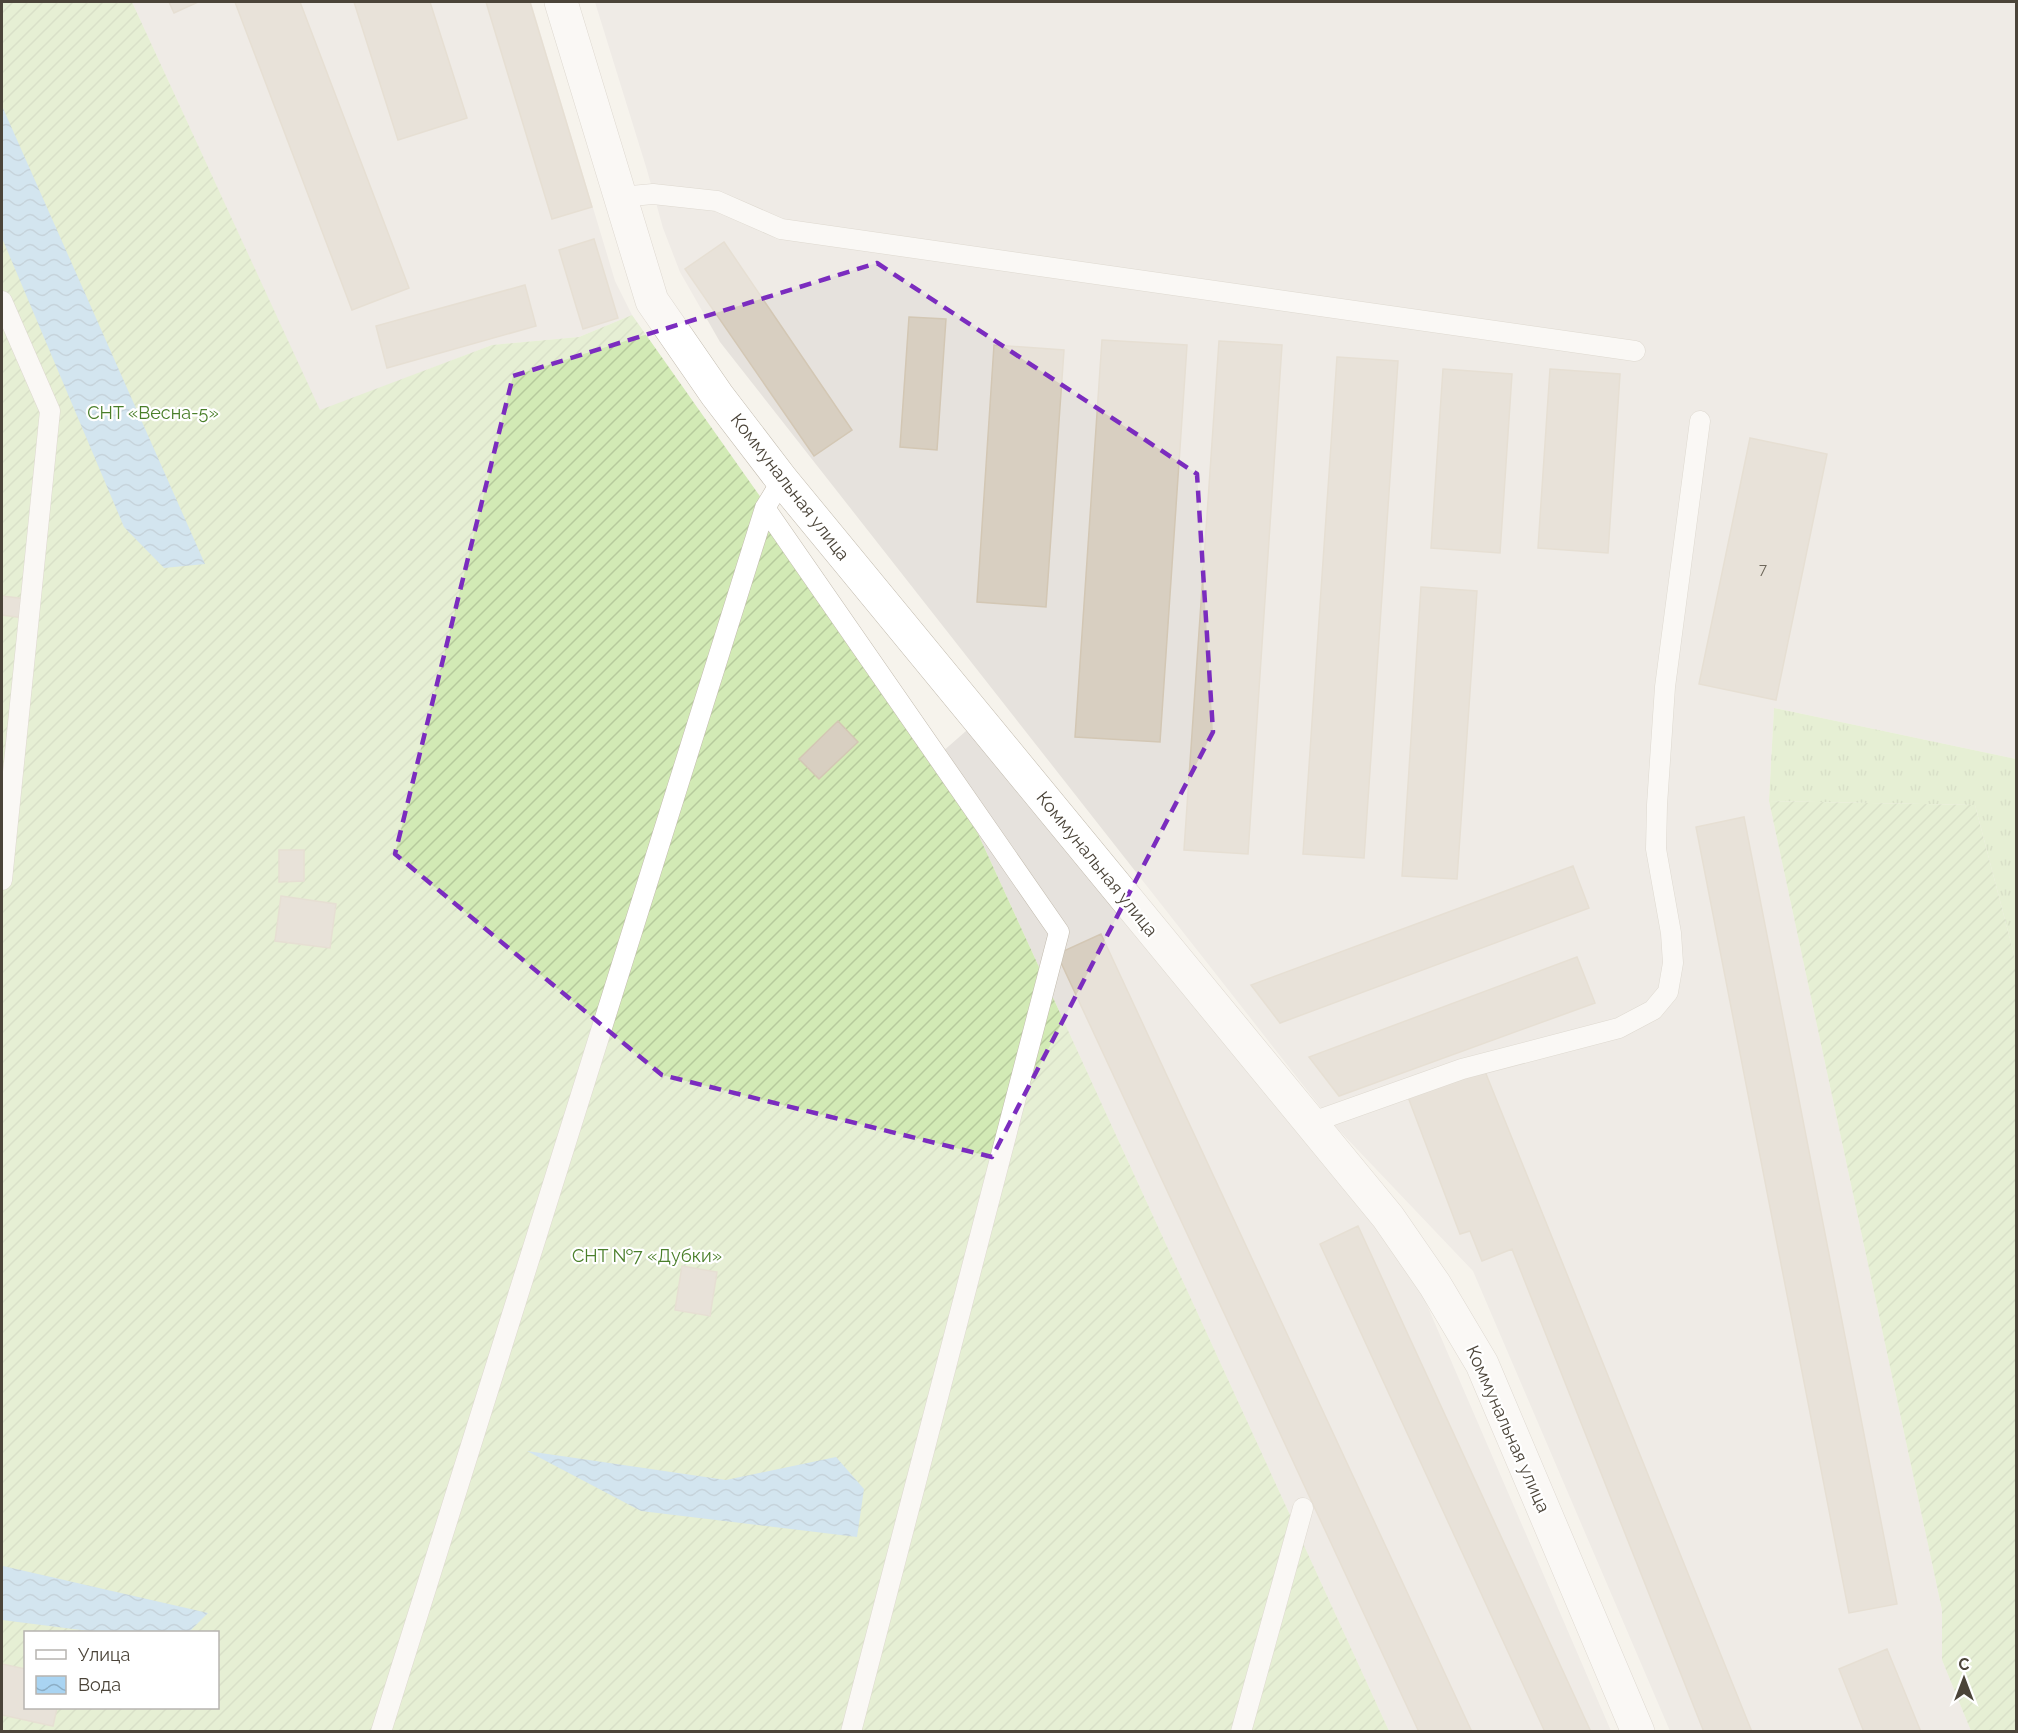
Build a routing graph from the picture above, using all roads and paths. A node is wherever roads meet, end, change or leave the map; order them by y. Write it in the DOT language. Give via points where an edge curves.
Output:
graph roads {
  1 [pos="561,2"];
  2 [pos="620,196"];
  3 [pos="2,301"];
  4 [pos="1635,351"];
  5 [pos="1700,421"];
  6 [pos="782,480"];
  7 [pos="765,508"];
  8 [pos="2,880"];
  9 [pos="1311,1123"];
  10 [pos="1303,1508"];
  11 [pos="381,1731"];
  12 [pos="851,1731"];
  13 [pos="1241,1731"];
  14 [pos="1638,1731"];
  1 -- 2 [label="street, Коммунальная улица"];
  2 -- 4 [label="lane" via="653,194 717,201 781,229"];
  2 -- 6 [label="street, Коммунальная улица" via="652,301"];
  3 -- 8 [label="lane" via="50,411"];
  5 -- 9 [label="lane" via="1665,687 1657,805 1656,849 1673,963 1668,992 1653,1010 1619,1028 1462,1069"];
  6 -- 7 [label="lane"];
  6 -- 9 [label="street, Коммунальная улица"];
  7 -- 11 [label="lane"];
  7 -- 12 [label="lane" via="1059,932"];
  9 -- 14 [label="street, Коммунальная улица" via="1388,1217 1482,1364"];
  10 -- 13 [label="lane"];
}
